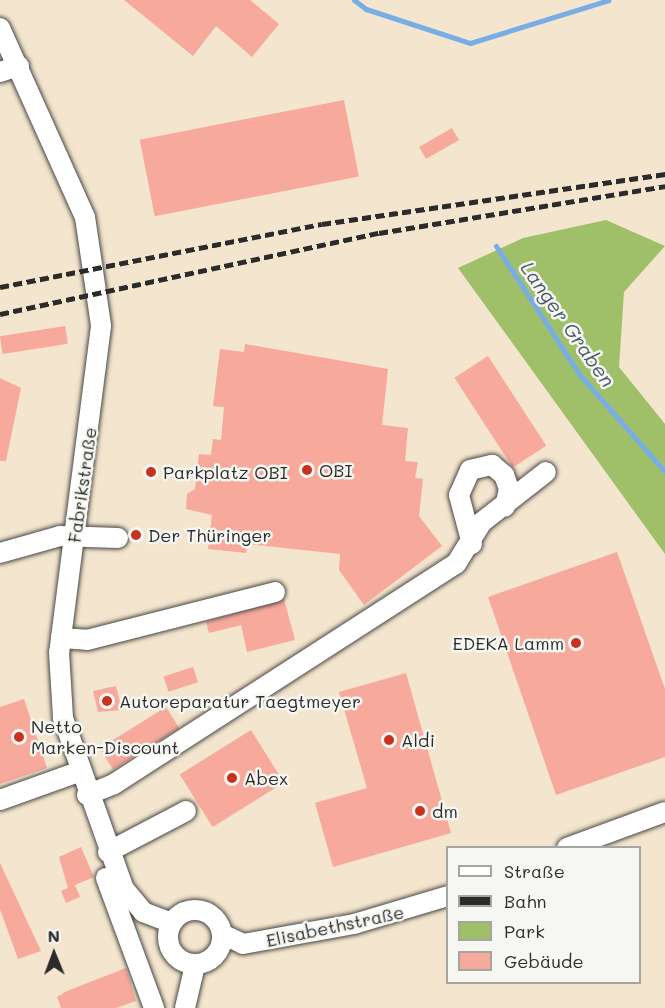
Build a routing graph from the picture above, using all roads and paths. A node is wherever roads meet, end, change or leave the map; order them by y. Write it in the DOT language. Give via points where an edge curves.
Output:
graph roads {
  1 [pos="0,28"];
  2 [pos="19,66"];
  3 [pos="0,72"];
  4 [pos="546,472"];
  5 [pos="505,507"];
  6 [pos="75,535"];
  7 [pos="118,538"];
  8 [pos="472,544"];
  9 [pos="0,553"];
  10 [pos="275,592"];
  11 [pos="61,638"];
  12 [pos="83,784"];
  13 [pos="0,800"];
  14 [pos="186,811"];
  15 [pos="665,812"];
  16 [pos="572,846"];
  17 [pos="108,852"];
  18 [pos="446,896"];
  19 [pos="172,923"];
  20 [pos="222,934"];
  21 [pos="195,965"];
  22 [pos="154,1008"];
  23 [pos="185,1008"];
  1 -- 2 [label="street, Fabrikstraße"];
  2 -- 3 [label="street"];
  2 -- 6 [label="street, Fabrikstraße" via="85,217 96,283 99,350"];
  4 -- 5 [label="street" via="523,486"];
  5 -- 8 [label="street" via="482,522"];
  5 -- 8 [label="street" via="509,489 504,475 492,465 470,471 459,495"];
  6 -- 7 [label="street"];
  6 -- 9 [label="street"];
  6 -- 11 [label="street, Fabrikstraße"];
  8 -- 12 [label="street" via="456,564 114,784"];
  10 -- 11 [label="street" via="87,640"];
  11 -- 12 [label="street, Fabrikstraße" via="59,691"];
  12 -- 13 [label="street"];
  12 -- 17 [label="street, Fabrikstraße"];
  12 -- 22 [label="street" via="89,830"];
  14 -- 17 [label="street"];
  15 -- 16 [label="street"];
  17 -- 19 [label="street, Fabrikstraße" via="133,901 144,912"];
  18 -- 20 [label="street, Elisabethstraße" via="354,924 243,944"];
  19 -- 20 [label="street" via="186,912 205,912"];
  19 -- 21 [label="street" via="172,951"];
  20 -- 21 [label="street" via="212,958"];
  21 -- 23 [label="street"];
}
